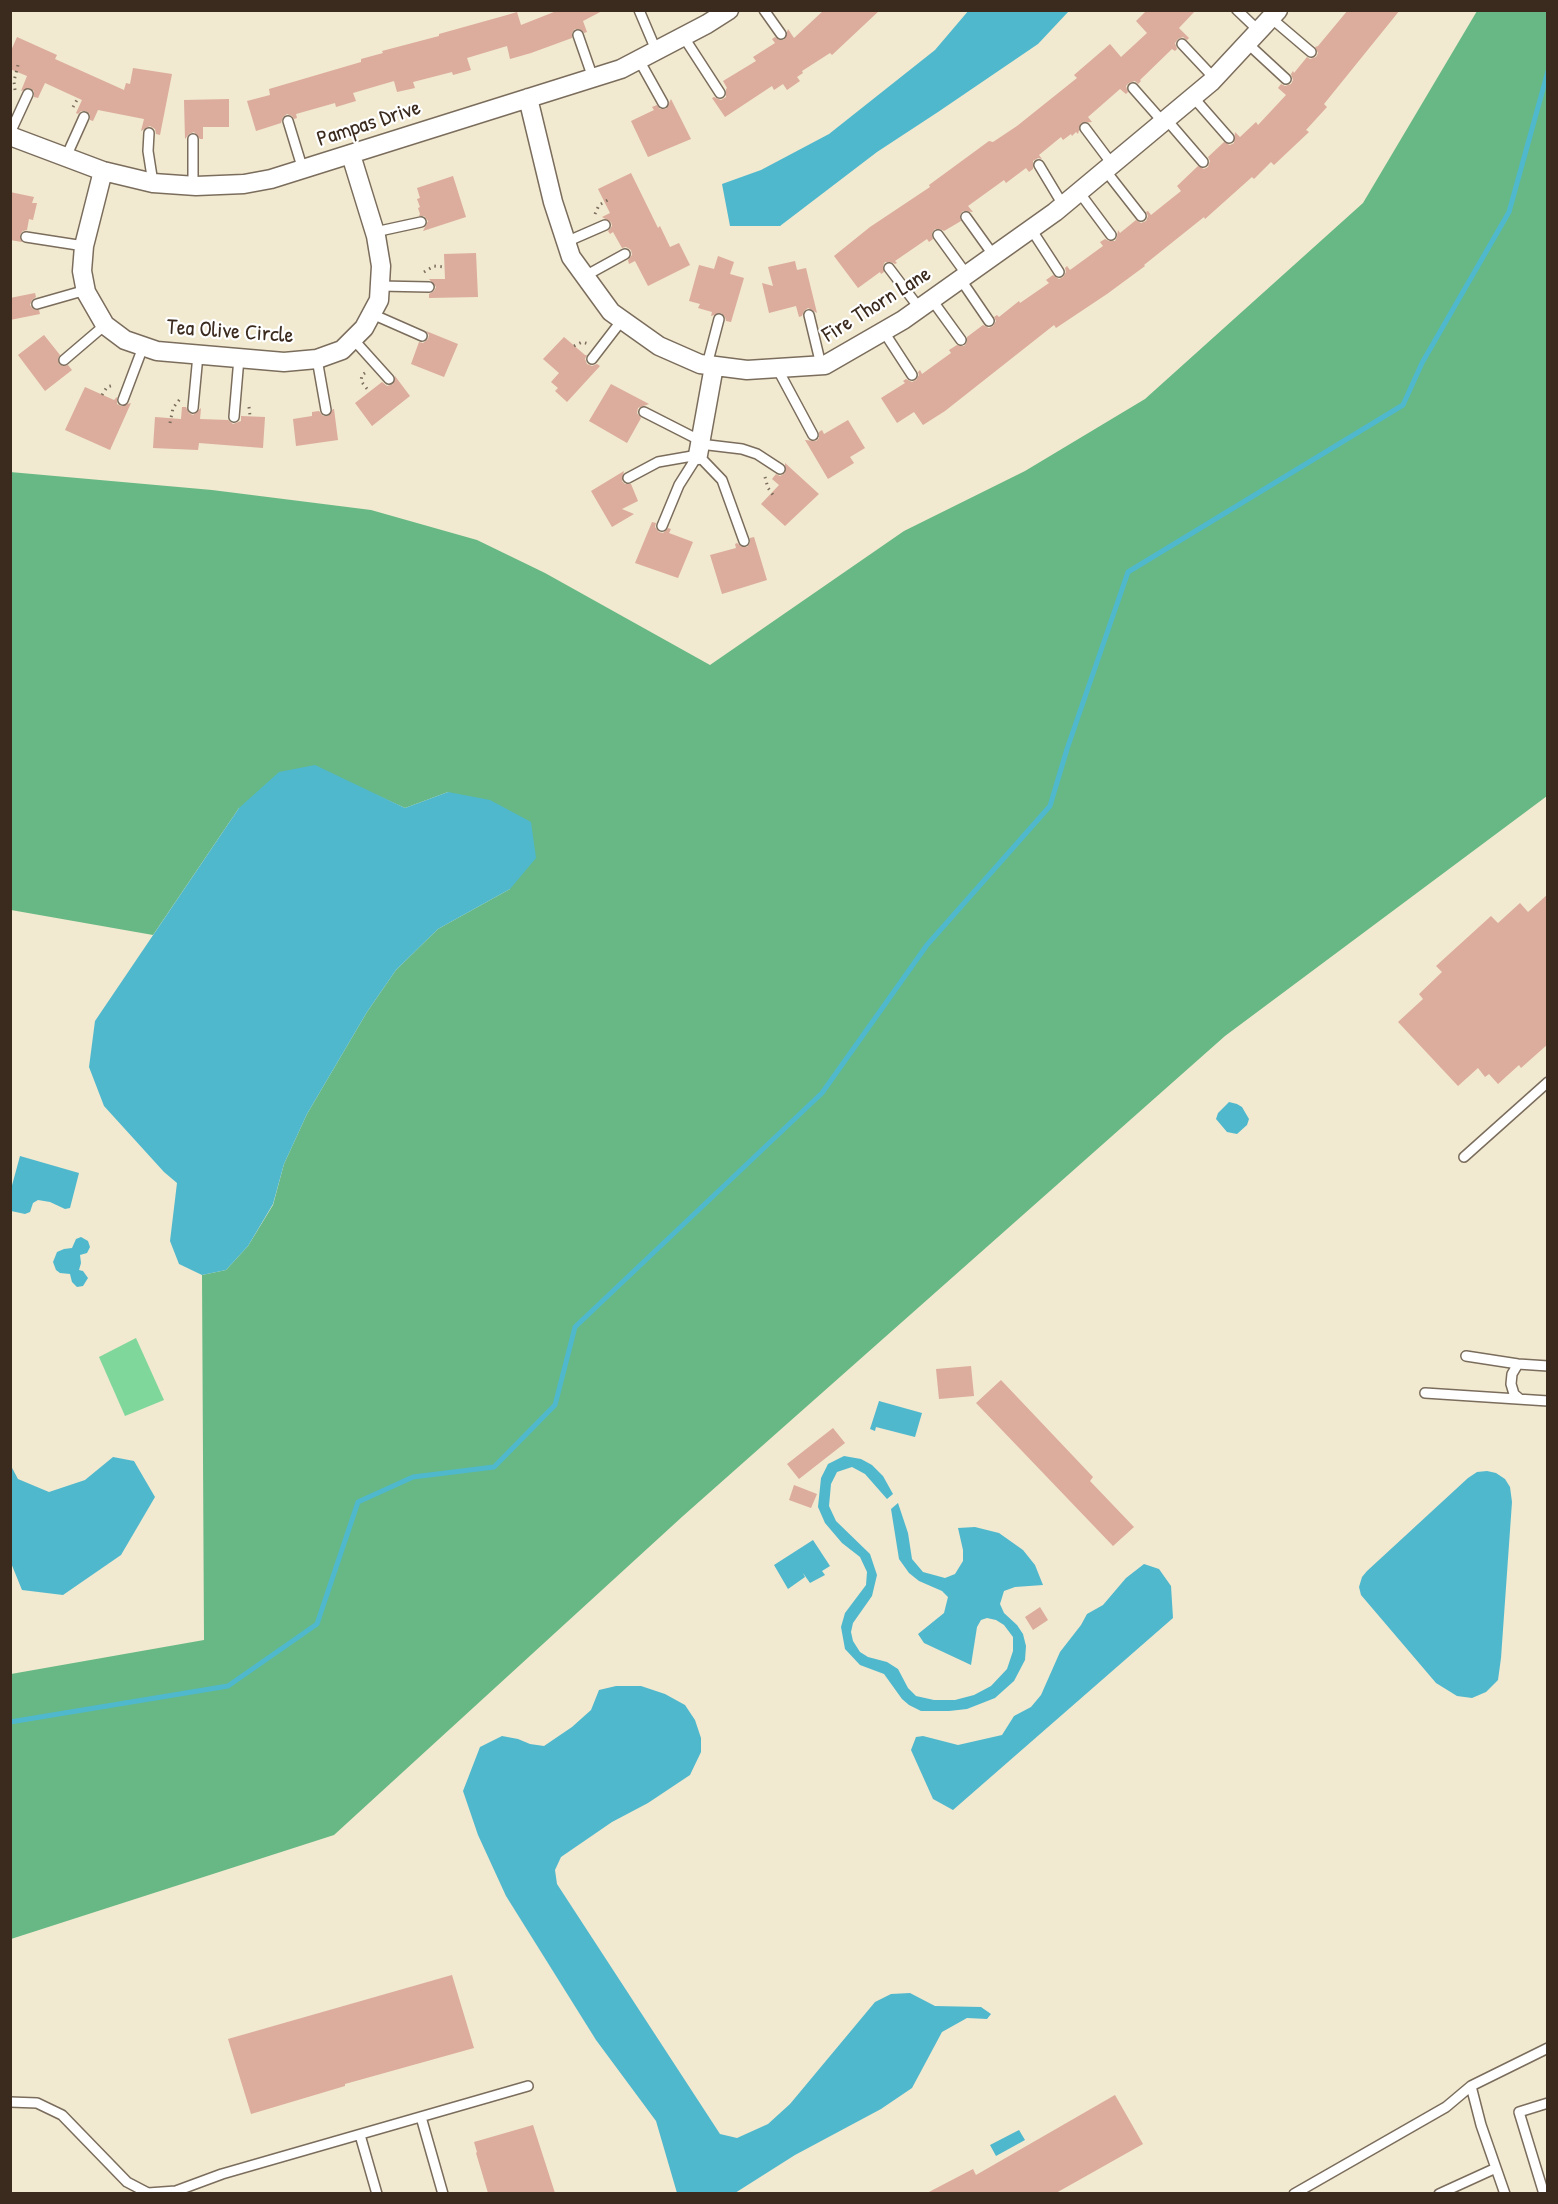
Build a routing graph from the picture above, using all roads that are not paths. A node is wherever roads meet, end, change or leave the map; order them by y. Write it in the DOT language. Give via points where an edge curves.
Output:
graph roads {
  1 [pos="639,10"];
  2 [pos="764,10"];
  3 [pos="1237,10"];
  4 [pos="722,12"];
  5 [pos="1264,26"];
  6 [pos="781,34"];
  7 [pos="578,36"];
  8 [pos="683,36"];
  9 [pos="1182,44"];
  10 [pos="657,50"];
  11 [pos="1311,52"];
  12 [pos="639,60"];
  13 [pos="593,78"];
  14 [pos="1214,78"];
  15 [pos="1286,79"];
  16 [pos="1133,88"];
  17 [pos="720,93"];
  18 [pos="28,94"];
  19 [pos="1193,97"];
  20 [pos="528,98"];
  21 [pos="663,103"];
  22 [pos="84,117"];
  23 [pos="288,121"];
  24 [pos="1165,121"];
  25 [pos="1085,128"];
  26 [pos="149,132"];
  27 [pos="10,135"];
  28 [pos="1228,138"];
  29 [pos="193,139"];
  30 [pos="351,155"];
  31 [pos="66,157"];
  32 [pos="1203,162"];
  33 [pos="1039,165"];
  34 [pos="1109,167"];
  35 [pos="303,170"];
  36 [pos="103,171"];
  37 [pos="153,183"];
  38 [pos="193,186"];
  39 [pos="1079,192"];
  40 [pos="1063,205"];
  41 [pos="1141,216"];
  42 [pos="966,217"];
  43 [pos="421,222"];
  44 [pos="606,225"];
  45 [pos="1031,229"];
  46 [pos="375,232"];
  47 [pos="1111,235"];
  48 [pos="938,236"];
  49 [pos="26,237"];
  50 [pos="566,242"];
  51 [pos="84,246"];
  52 [pos="625,254"];
  53 [pos="994,256"];
  54 [pos="889,268"];
  55 [pos="1059,272"];
  56 [pos="585,276"];
  57 [pos="964,277"];
  58 [pos="380,286"];
  59 [pos="429,287"];
  60 [pos="86,290"];
  61 [pos="38,303"];
  62 [pos="926,305"];
  63 [pos="372,314"];
  64 [pos="809,315"];
  65 [pos="719,319"];
  66 [pos="622,320"];
  67 [pos="988,321"];
  68 [pos="105,325"];
  69 [pos="884,332"];
  70 [pos="422,336"];
  71 [pos="353,339"];
  72 [pos="961,340"];
  73 [pos="143,347"];
  74 [pos="198,355"];
  75 [pos="239,358"];
  76 [pos="317,359"];
  77 [pos="592,359"];
  78 [pos="64,360"];
  79 [pos="710,365"];
  80 [pos="821,365"];
  81 [pos="777,368"];
  82 [pos="912,375"];
  83 [pos="389,379"];
  84 [pos="123,400"];
  85 [pos="193,408"];
  86 [pos="326,410"];
  87 [pos="644,412"];
  88 [pos="234,417"];
  89 [pos="813,435"];
  90 [pos="700,447"];
  91 [pos="780,469"];
  92 [pos="628,478"];
  93 [pos="662,526"];
  94 [pos="744,541"];
  95 [pos="1548,1082"];
  96 [pos="1464,1157"];
  97 [pos="1466,1356"];
  98 [pos="1518,1364"];
  99 [pos="1548,1366"];
  100 [pos="1425,1393"];
  101 [pos="1520,1399"];
  102 [pos="1548,1401"];
  103 [pos="1548,2048"];
  104 [pos="528,2086"];
  105 [pos="1472,2086"];
  106 [pos="10,2102"];
  107 [pos="1548,2103"];
  108 [pos="421,2117"];
  109 [pos="360,2135"];
  110 [pos="1496,2168"];
  111 [pos="166,2193"];
  112 [pos="377,2193"];
  113 [pos="443,2193"];
  114 [pos="1294,2193"];
  115 [pos="1438,2193"];
  116 [pos="1505,2193"];
  117 [pos="1544,2193"];
  1 -- 10 [label="lane"];
  2 -- 6 [label="lane"];
  3 -- 5 [label="lane"];
  4 -- 8 [label="street, Pampas Drive"];
  5 -- 11 [label="lane"];
  5 -- 14 [label="street, Fire Thorn Lane"];
  5 -- 15 [label="lane"];
  7 -- 13 [label="lane"];
  8 -- 10 [label="street, Pampas Drive"];
  8 -- 17 [label="lane"];
  9 -- 14 [label="lane"];
  10 -- 12 [label="street, Pampas Drive"];
  12 -- 13 [label="street, Pampas Drive"];
  12 -- 21 [label="lane"];
  13 -- 20 [label="street, Pampas Drive"];
  14 -- 19 [label="street, Fire Thorn Lane"];
  16 -- 24 [label="lane"];
  18 -- 27 [label="lane"];
  19 -- 24 [label="street, Fire Thorn Lane"];
  19 -- 28 [label="lane"];
  20 -- 30 [label="street, Pampas Drive"];
  20 -- 50 [label="street, Fire Thorn Lane"];
  22 -- 31 [label="lane"];
  23 -- 35 [label="lane"];
  24 -- 32 [label="lane"];
  24 -- 34 [label="street, Fire Thorn Lane"];
  25 -- 34 [label="lane"];
  26 -- 37 [label="lane"];
  27 -- 31 [label="street, Pampas Drive"];
  29 -- 38 [label="lane"];
  30 -- 35 [label="street, Pampas Drive"];
  30 -- 46 [label="street, Tea Olive Circle"];
  31 -- 36 [label="street, Pampas Drive"];
  33 -- 40 [label="lane"];
  34 -- 39 [label="street, Fire Thorn Lane"];
  34 -- 41 [label="lane"];
  35 -- 38 [label="street, Pampas Drive" via="244,183"];
  36 -- 37 [label="street, Pampas Drive"];
  36 -- 51 [label="street, Tea Olive Circle"];
  37 -- 38 [label="street, Pampas Drive"];
  39 -- 40 [label="street, Fire Thorn Lane"];
  39 -- 47 [label="lane"];
  40 -- 45 [label="street, Fire Thorn Lane"];
  42 -- 53 [label="lane"];
  43 -- 46 [label="lane"];
  44 -- 50 [label="lane"];
  45 -- 53 [label="street, Fire Thorn Lane"];
  45 -- 55 [label="lane"];
  46 -- 58 [label="street, Tea Olive Circle"];
  48 -- 57 [label="lane"];
  49 -- 51 [label="lane"];
  50 -- 56 [label="street, Fire Thorn Lane"];
  51 -- 60 [label="street, Tea Olive Circle" via="82,271"];
  52 -- 56 [label="lane"];
  53 -- 57 [label="street, Fire Thorn Lane"];
  54 -- 62 [label="lane"];
  56 -- 66 [label="street, Fire Thorn Lane" via="611,312"];
  57 -- 62 [label="street, Fire Thorn Lane"];
  57 -- 67 [label="lane"];
  58 -- 59 [label="lane"];
  58 -- 63 [label="street, Tea Olive Circle"];
  60 -- 61 [label="lane"];
  60 -- 68 [label="street, Tea Olive Circle"];
  62 -- 69 [label="street, Fire Thorn Lane"];
  62 -- 72 [label="lane"];
  63 -- 70 [label="lane"];
  63 -- 71 [label="street, Tea Olive Circle"];
  64 -- 80 [label="lane"];
  65 -- 79 [label="lane"];
  66 -- 77 [label="lane"];
  66 -- 79 [label="street, Fire Thorn Lane" via="659,346"];
  68 -- 73 [label="street, Tea Olive Circle"];
  68 -- 78 [label="lane"];
  69 -- 80 [label="street, Fire Thorn Lane"];
  69 -- 82 [label="lane"];
  71 -- 76 [label="street, Tea Olive Circle" via="342,350"];
  71 -- 83 [label="lane"];
  73 -- 74 [label="street, Tea Olive Circle"];
  73 -- 84 [label="lane"];
  74 -- 75 [label="street, Tea Olive Circle"];
  74 -- 85 [label="lane"];
  75 -- 76 [label="street, Tea Olive Circle" via="284,363"];
  75 -- 88 [label="lane"];
  76 -- 86 [label="lane"];
  79 -- 81 [label="street, Fire Thorn Lane" via="747,370"];
  79 -- 90 [label="street"];
  80 -- 81 [label="street, Fire Thorn Lane"];
  81 -- 89 [label="lane"];
  87 -- 90 [label="lane"];
  90 -- 91 [label="lane" via="742,449"];
  90 -- 92 [label="lane"];
  90 -- 93 [label="lane"];
  90 -- 94 [label="lane" via="722,480"];
  95 -- 96 [label="lane"];
  97 -- 98 [label="lane"];
  98 -- 99 [label="lane"];
  98 -- 101 [label="lane" via="1511,1384"];
  100 -- 101 [label="lane"];
  101 -- 102 [label="lane"];
  103 -- 105 [label="lane"];
  104 -- 108 [label="lane"];
  105 -- 110 [label="lane"];
  105 -- 114 [label="lane" via="1446,2107"];
  106 -- 111 [label="lane" via="37,2103 62,2115 127,2182 148,2193"];
  107 -- 117 [label="lane" via="1519,2112"];
  108 -- 109 [label="lane"];
  108 -- 113 [label="lane"];
  109 -- 111 [label="lane"];
  109 -- 112 [label="lane"];
  110 -- 115 [label="lane"];
  110 -- 116 [label="lane"];
}
